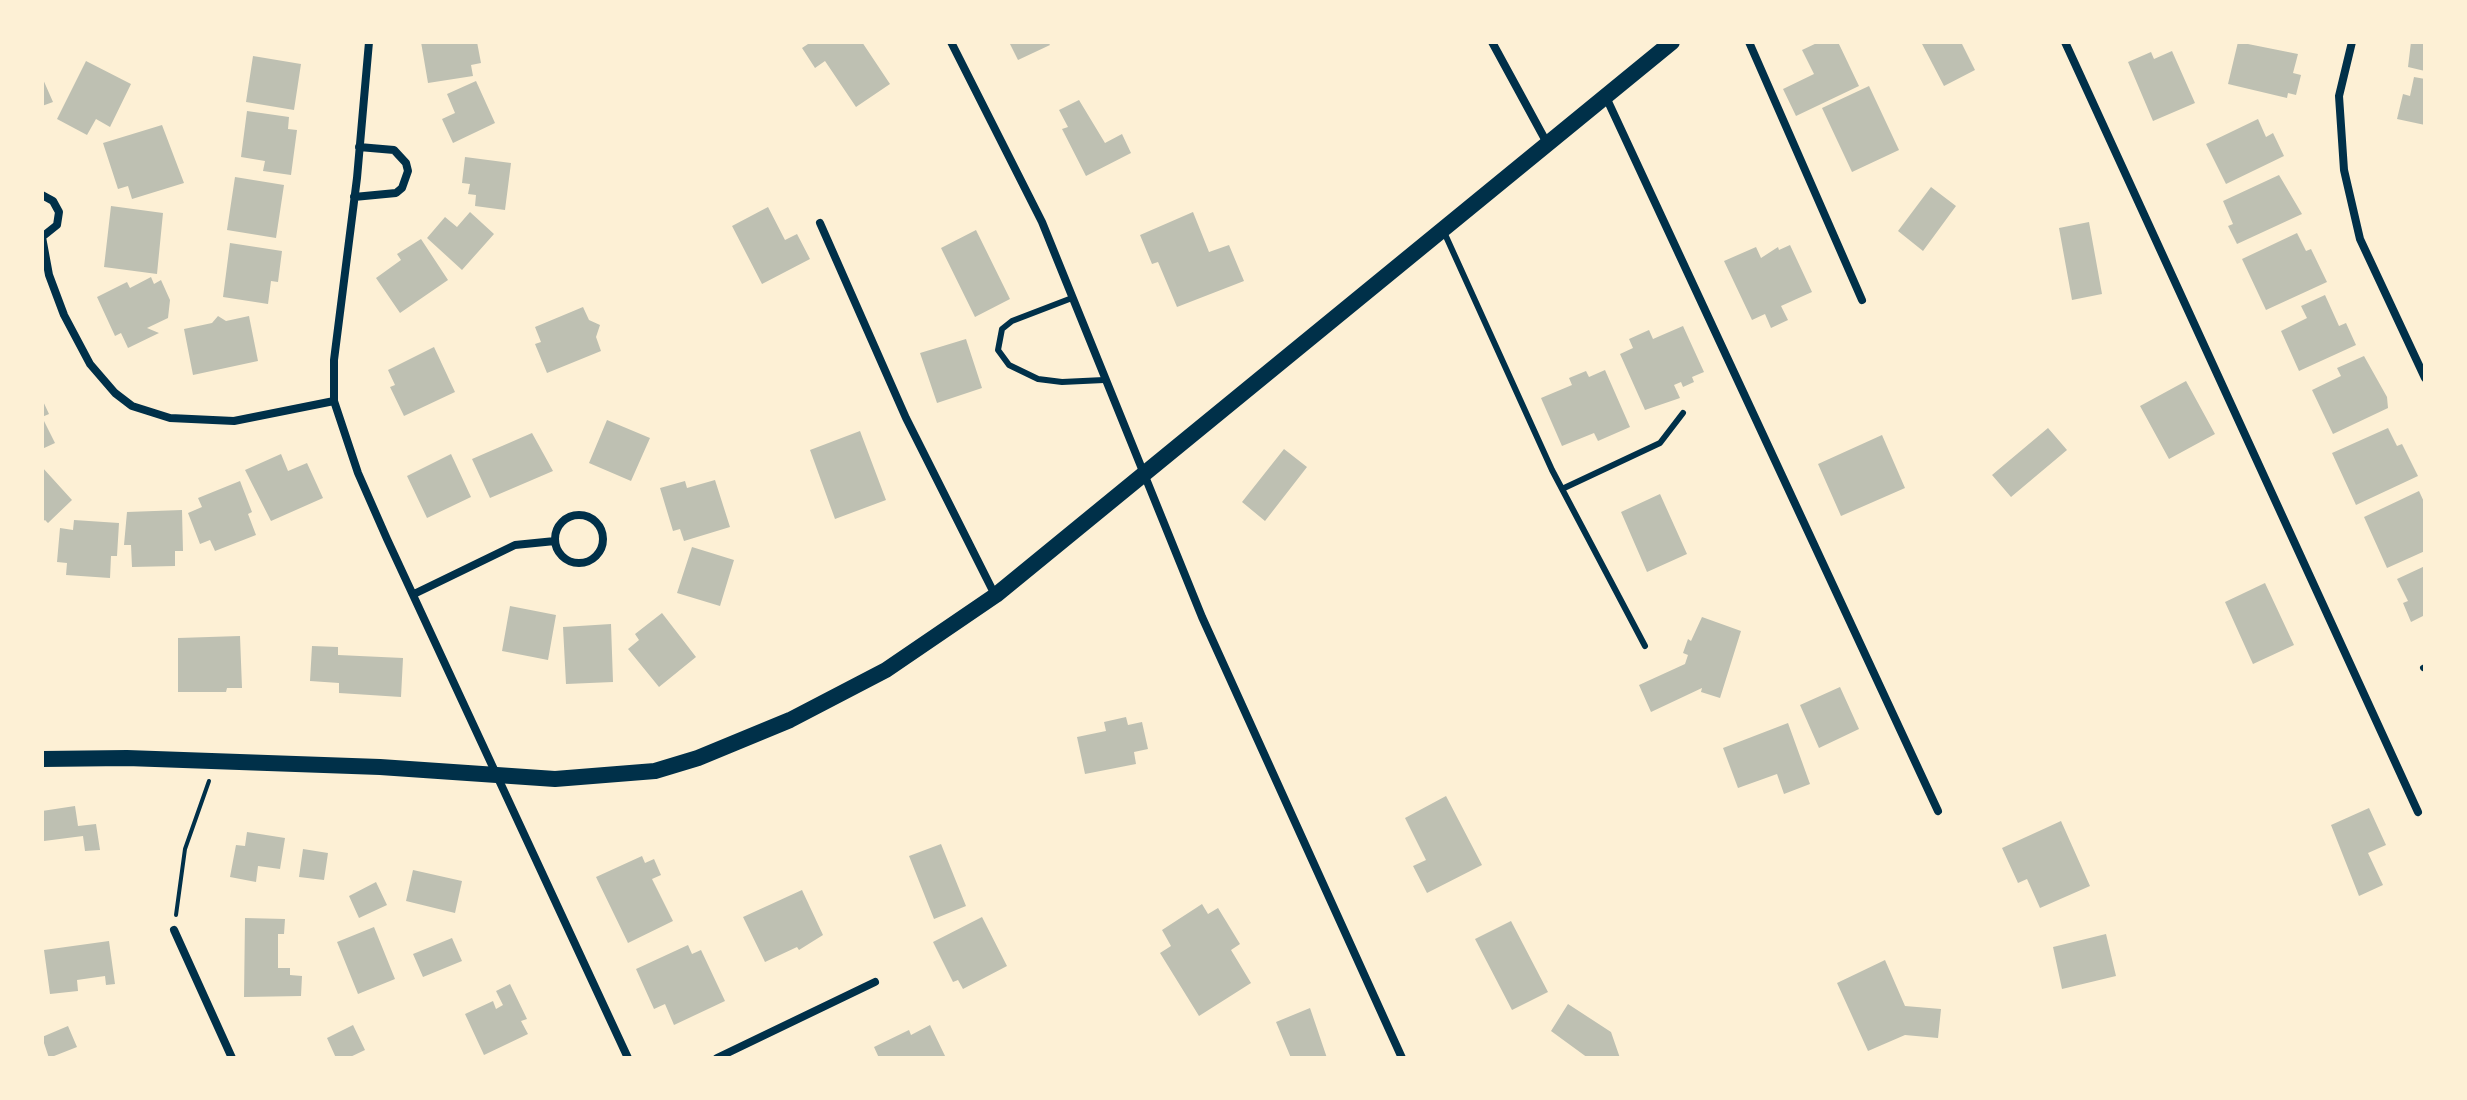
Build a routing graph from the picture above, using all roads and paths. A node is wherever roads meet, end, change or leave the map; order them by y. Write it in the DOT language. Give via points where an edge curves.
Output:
graph roads {
  1 [pos="369,42"];
  2 [pos="951,42"];
  3 [pos="1492,42"];
  4 [pos="1672,42"];
  5 [pos="1749,42"];
  6 [pos="2065,42"];
  7 [pos="2352,42"];
  8 [pos="1605,94"];
  9 [pos="1547,143"];
  10 [pos="359,147"];
  11 [pos="42,195"];
  12 [pos="354,197"];
  13 [pos="820,223"];
  14 [pos="1443,228"];
  15 [pos="1072,298"];
  16 [pos="1862,300"];
  17 [pos="2424,374"];
  18 [pos="1104,380"];
  19 [pos="334,401"];
  20 [pos="1683,413"];
  21 [pos="1141,474"];
  22 [pos="1562,489"];
  23 [pos="555,541"];
  24 [pos="414,594"];
  25 [pos="996,595"];
  26 [pos="1645,646"];
  27 [pos="42,759"];
  28 [pos="215,762"];
  29 [pos="498,777"];
  30 [pos="1938,811"];
  31 [pos="2418,812"];
  32 [pos="174,930"];
  33 [pos="875,982"];
  34 [pos="232,1058"];
  35 [pos="628,1058"];
  36 [pos="717,1058"];
  37 [pos="1402,1058"];
  1 -- 10 [label="street"];
  2 -- 15 [label="street" via="1042,222"];
  3 -- 9 [label="street"];
  4 -- 8 [label="main road"];
  5 -- 16 [label="street"];
  6 -- 31 [label="street"];
  7 -- 17 [label="street" via="2339,96 2344,170 2360,239"];
  8 -- 9 [label="main road"];
  8 -- 30 [label="street"];
  9 -- 14 [label="main road"];
  10 -- 12 [label="street"];
  10 -- 12 [label="street" via="394,150 408,171 396,193"];
  11 -- 19 [label="street" via="59,212 54,230 42,237 64,315 90,364 132,406 170,418 234,421"];
  12 -- 19 [label="street" via="335,348"];
  13 -- 25 [label="street" via="906,418"];
  14 -- 21 [label="main road"];
  14 -- 22 [label="lane"];
  15 -- 18 [label="street"];
  15 -- 18 [label="lane" via="1012,321 1002,329 998,350 1009,365 1038,379"];
  18 -- 21 [label="street"];
  19 -- 24 [label="street" via="358,473"];
  20 -- 22 [label="lane" via="1660,443"];
  21 -- 25 [label="main road"];
  21 -- 37 [label="street"];
  22 -- 26 [label="lane"];
  23 -- 23 [label="street" via="562,557 580,563 596,556 603,538 595,521 577,516 561,523"];
  23 -- 24 [label="street" via="515,545"];
  24 -- 29 [label="street"];
  25 -- 29 [label="main road" via="886,670 790,720 698,758 655,771 605,776"];
  27 -- 28 [label="main road"];
  28 -- 29 [label="main road"];
  28 -- 32 [label="path" via="185,849"];
  29 -- 35 [label="street"];
  32 -- 34 [label="street"];
  33 -- 36 [label="street"];
}
